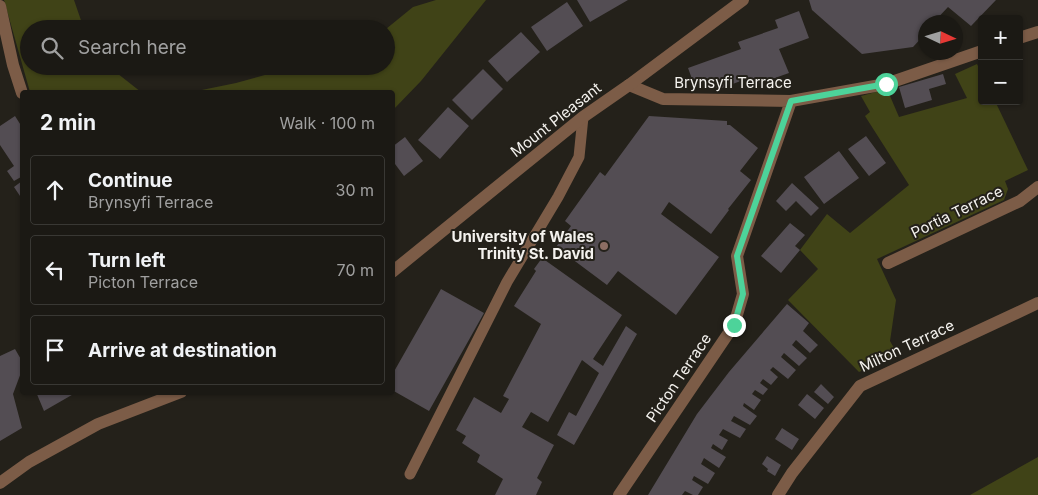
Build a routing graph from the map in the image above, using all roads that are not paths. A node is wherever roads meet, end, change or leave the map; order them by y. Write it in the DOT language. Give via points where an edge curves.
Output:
graph roads {
  1 [pos="743,0"];
  2 [pos="0,6"];
  3 [pos="1038,32"];
  4 [pos="1023,37"];
  5 [pos="978,52"];
  6 [pos="629,85"];
  7 [pos="21,90"];
  8 [pos="791,101"];
  9 [pos="584,116"];
  10 [pos="1038,187"];
  11 [pos="888,263"];
  12 [pos="395,270"];
  13 [pos="1038,304"];
  14 [pos="173,395"];
  15 [pos="410,474"];
  16 [pos="0,483"];
  17 [pos="618,495"];
  18 [pos="778,495"];
  1 -- 6 [label="street, Mount Pleasant"];
  2 -- 7 [label="street"];
  3 -- 4 [label="street"];
  5 -- 8 [label="street, Brynsyfi Terrace" via="886,84"];
  6 -- 8 [label="street, Brynsyfi Terrace" via="663,99"];
  6 -- 9 [label="street, Mount Pleasant"];
  8 -- 17 [label="street, Picton Terrace" via="737,256 743,294 734,325"];
  9 -- 12 [label="street, Mount Pleasant"];
  9 -- 15 [label="lane" via="579,158 507,282"];
  10 -- 11 [label="street, Portia Terrace" via="1020,200"];
  13 -- 18 [label="street, Milton Terrace" via="860,386 792,472"];
  14 -- 16 [label="street" via="98,424 29,462"];
}
